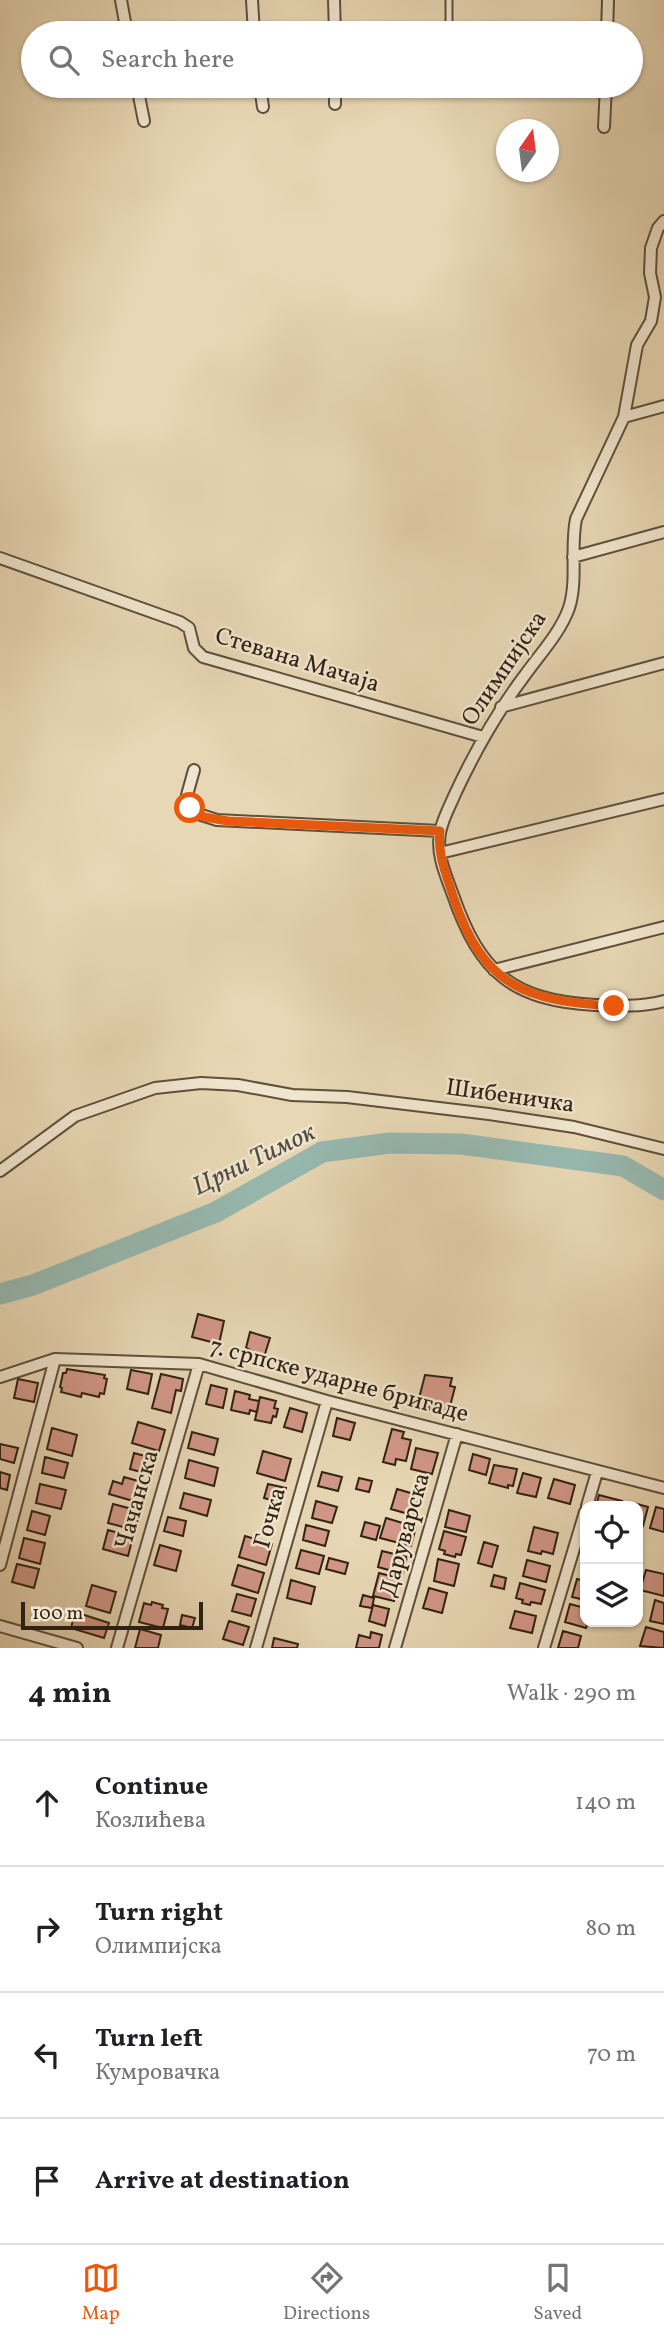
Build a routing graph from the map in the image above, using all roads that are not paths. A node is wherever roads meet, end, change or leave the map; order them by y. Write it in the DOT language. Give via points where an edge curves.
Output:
graph roads {
  1 [pos="121,0"];
  2 [pos="252,0"];
  3 [pos="334,0"];
  4 [pos="449,0"];
  5 [pos="608,0"];
  6 [pos="125,21"];
  7 [pos="253,21"];
  8 [pos="335,21"];
  9 [pos="449,21"];
  10 [pos="607,21"];
  11 [pos="139,98"];
  12 [pos="261,98"];
  13 [pos="335,98"];
  14 [pos="605,98"];
  15 [pos="335,104"];
  16 [pos="262,107"];
  17 [pos="144,121"];
  18 [pos="604,127"];
  19 [pos="664,221"];
  20 [pos="664,406"];
  21 [pos="624,417"];
  22 [pos="664,532"];
  23 [pos="573,557"];
  24 [pos="0,558"];
  25 [pos="664,663"];
  26 [pos="501,707"];
  27 [pos="483,737"];
  28 [pos="194,771"];
  29 [pos="664,799"];
  30 [pos="440,831"];
  31 [pos="440,853"];
  32 [pos="664,927"];
  33 [pos="494,970"];
  34 [pos="664,1001"];
  35 [pos="664,1149"];
  36 [pos="0,1171"];
  37 [pos="55,1359"];
  38 [pos="199,1364"];
  39 [pos="0,1377"];
  40 [pos="327,1401"];
  41 [pos="457,1434"];
  42 [pos="597,1472"];
  43 [pos="664,1488"];
  44 [pos="588,1501"];
  45 [pos="580,1529"];
  46 [pos="0,1565"];
  47 [pos="0,1626"];
  48 [pos="77,1648"];
  49 [pos="117,1648"];
  50 [pos="256,1648"];
  51 [pos="395,1648"];
  52 [pos="544,1648"];
  1 -- 6 [label="street"];
  2 -- 7 [label="street"];
  3 -- 8 [label="street"];
  4 -- 9 [label="lane"];
  5 -- 10 [label="street"];
  11 -- 17 [label="street"];
  12 -- 16 [label="street"];
  13 -- 15 [label="street"];
  14 -- 18 [label="street"];
  19 -- 21 [label="street, Олимпијска" via="651,248 655,297 651,321 638,345"];
  20 -- 21 [label="street"];
  21 -- 23 [label="street, Олимпијска" via="576,519"];
  22 -- 23 [label="street"];
  23 -- 26 [label="street, Олимпијска" via="569,608"];
  24 -- 27 [label="street, Стевана Мачаја" via="180,622 190,628 194,648 203,657"];
  25 -- 26 [label="street"];
  26 -- 27 [label="street, Олимпијска"];
  27 -- 30 [label="street, Олимпијска"];
  28 -- 30 [label="street" via="187,795 190,808 217,820"];
  29 -- 31 [label="street"];
  30 -- 31 [label="street, Олимпијска"];
  31 -- 33 [label="street, Олимпијска" via="461,919 474,946"];
  32 -- 33 [label="street"];
  33 -- 34 [label="street, Олимпијска" via="529,993 569,1003 614,1006"];
  35 -- 36 [label="street, Шибеничка" via="573,1127 201,1083 155,1088 75,1116"];
  37 -- 38 [label="street, 7. српске ударне бригаде"];
  37 -- 39 [label="street, 7. српске ударне бригаде"];
  37 -- 46 [label="street"];
  38 -- 40 [label="street, 7. српске ударне бригаде"];
  38 -- 49 [label="street, Чачанска"];
  40 -- 41 [label="street, 7. српске ударне бригаде"];
  40 -- 50 [label="street, Гочка"];
  41 -- 42 [label="street, 7. српске ударне бригаде"];
  41 -- 51 [label="street, Даруварска"];
  42 -- 43 [label="street, 7. српске ударне бригаде"];
  42 -- 44 [label="street"];
  45 -- 52 [label="street"];
  47 -- 48 [label="street"];
}
